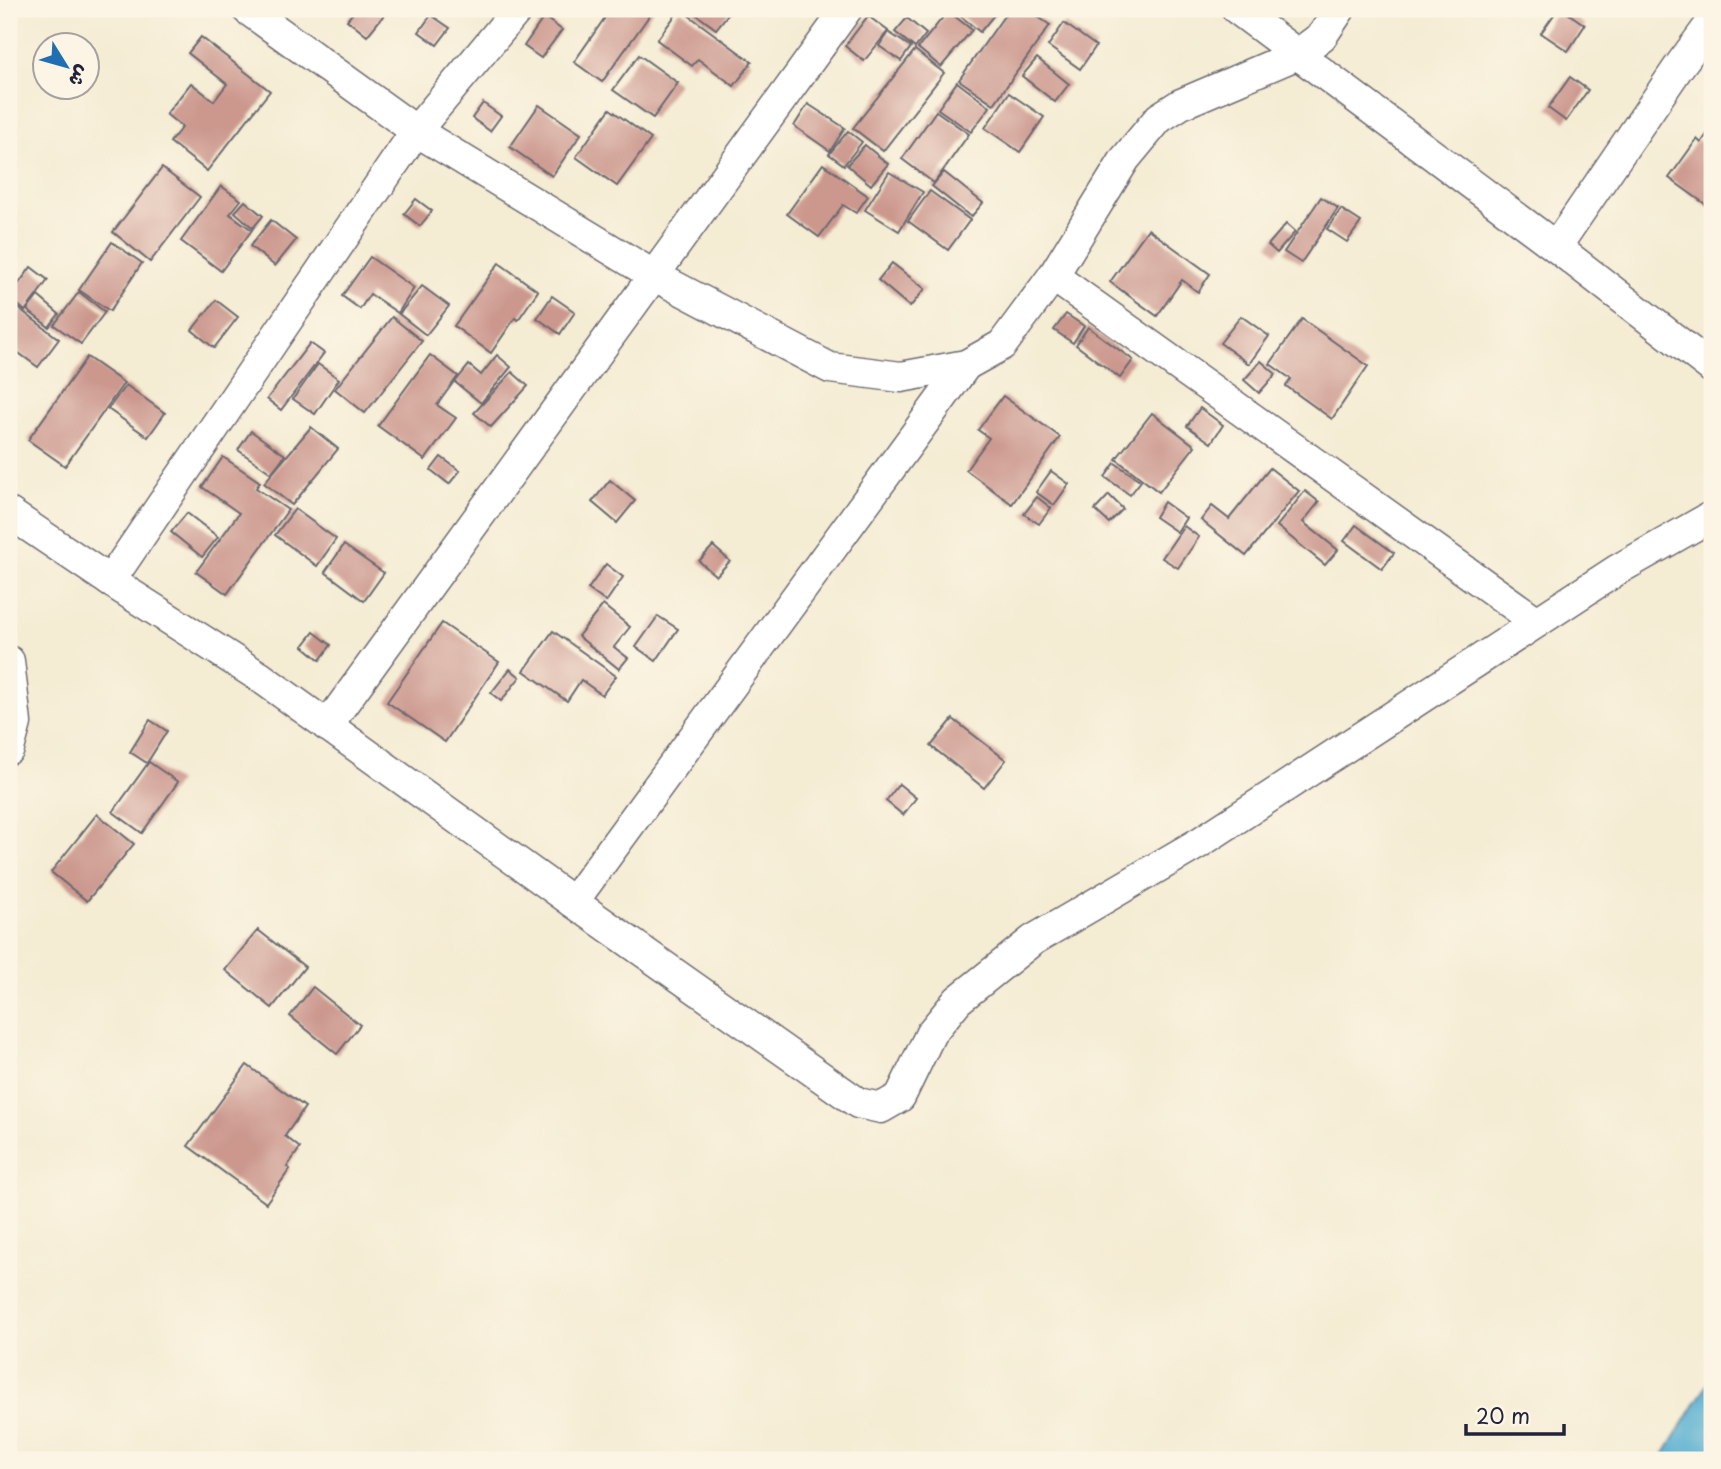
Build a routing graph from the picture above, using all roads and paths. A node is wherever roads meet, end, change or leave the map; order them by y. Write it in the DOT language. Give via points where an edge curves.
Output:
graph roads {
  1 [pos="247,9"];
  2 [pos="518,9"];
  3 [pos="846,9"];
  4 [pos="1237,9"];
  5 [pos="1340,9"];
  6 [pos="1693,9"];
  7 [pos="1712,22"];
  8 [pos="1298,54"];
  9 [pos="416,131"];
  10 [pos="1556,247"];
  11 [pos="653,275"];
  12 [pos="1053,276"];
  13 [pos="966,365"];
  14 [pos="1712,368"];
  15 [pos="9,513"];
  16 [pos="1712,516"];
  17 [pos="110,581"];
  18 [pos="1537,622"];
  19 [pos="9,662"];
  20 [pos="327,726"];
  21 [pos="9,749"];
  22 [pos="573,902"];
  1 -- 9 [label="street"];
  2 -- 9 [label="street"];
  3 -- 11 [label="street"];
  4 -- 8 [label="street"];
  5 -- 8 [label="street" via="1322,36"];
  6 -- 7 [label="street"];
  7 -- 10 [label="street"];
  8 -- 10 [label="street"];
  8 -- 12 [label="street" via="1181,104 1159,118 1125,159"];
  9 -- 11 [label="street"];
  9 -- 17 [label="street"];
  10 -- 14 [label="street"];
  11 -- 13 [label="street" via="830,368 901,377"];
  11 -- 20 [label="street"];
  12 -- 13 [label="street" via="1002,345"];
  12 -- 18 [label="street"];
  13 -- 22 [label="street"];
  15 -- 17 [label="street"];
  16 -- 18 [label="street"];
  17 -- 20 [label="street" via="260,677"];
  18 -- 22 [label="street" via="1199,843 1033,940 958,1000 931,1032 900,1097 881,1108 858,1102"];
  19 -- 21 [label="street" via="16,723"];
  20 -- 22 [label="street"];
}
